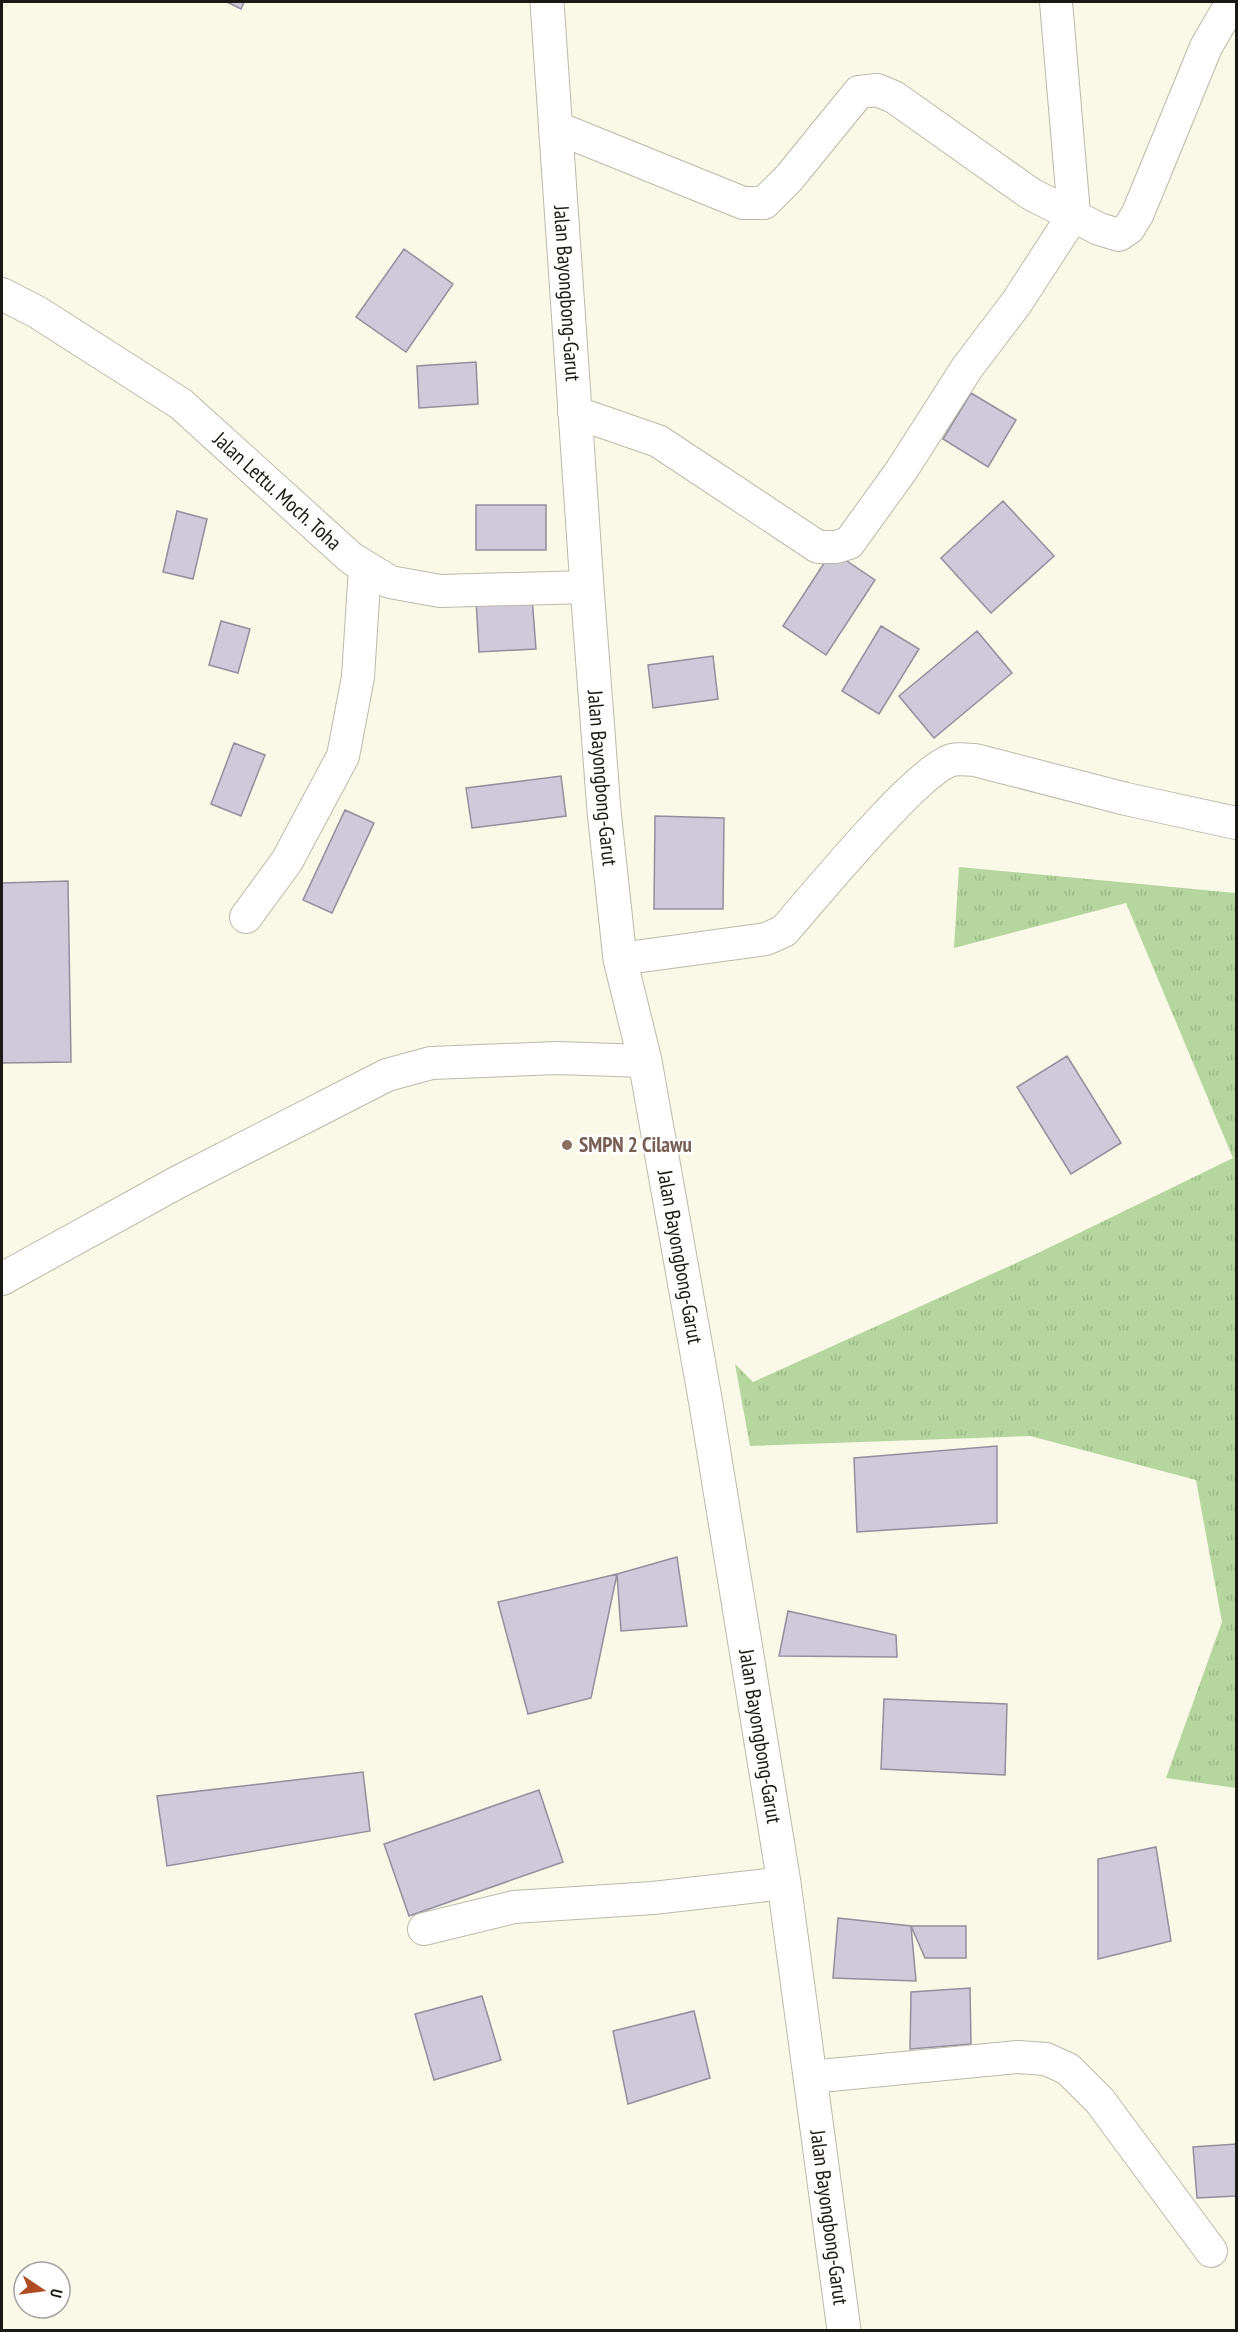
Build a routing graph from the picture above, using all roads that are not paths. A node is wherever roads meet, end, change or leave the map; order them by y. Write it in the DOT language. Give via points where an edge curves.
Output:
graph roads {
  1 [pos="547,2"];
  2 [pos="1056,2"];
  3 [pos="1232,2"];
  4 [pos="555,127"];
  5 [pos="1074,214"];
  6 [pos="2,294"];
  7 [pos="574,412"];
  8 [pos="366,567"];
  9 [pos="587,587"];
  10 [pos="1236,823"];
  11 [pos="246,917"];
  12 [pos="620,959"];
  13 [pos="645,1061"];
  14 [pos="2,1279"];
  15 [pos="784,1883"];
  16 [pos="424,1929"];
  17 [pos="810,2077"];
  18 [pos="1211,2251"];
  19 [pos="844,2331"];
  1 -- 4 [label="main road, Jalan Bayongbong-Garut"];
  2 -- 5 [label="street"];
  3 -- 5 [label="street" via="1206,47 1129,228 1119,235 1099,229"];
  4 -- 5 [label="street" via="744,203 764,203 859,92 877,90 894,97 1030,194"];
  4 -- 7 [label="main road, Jalan Bayongbong-Garut"];
  5 -- 7 [label="street" via="849,543 818,547 658,441"];
  6 -- 8 [label="street, Jalan Lettu. Moch. Toha" via="182,404 351,558"];
  7 -- 9 [label="main road, Jalan Bayongbong-Garut"];
  8 -- 9 [label="street, Jalan Lettu. Moch. Toha" via="390,582 440,591"];
  8 -- 11 [label="street" via="358,677 343,756 287,861"];
  9 -- 12 [label="main road, Jalan Bayongbong-Garut"];
  10 -- 12 [label="street" via="975,760 952,760 931,773 879,823 784,931 766,939"];
  12 -- 13 [label="main road, Jalan Bayongbong-Garut"];
  13 -- 14 [label="street" via="557,1058 431,1063 387,1075 178,1182"];
  13 -- 15 [label="main road, Jalan Bayongbong-Garut"];
  15 -- 16 [label="street" via="653,1898 514,1907"];
  15 -- 17 [label="main road, Jalan Bayongbong-Garut"];
  17 -- 18 [label="street" via="1018,2057 1046,2059 1068,2069 1100,2101"];
  17 -- 19 [label="main road, Jalan Bayongbong-Garut"];
}
